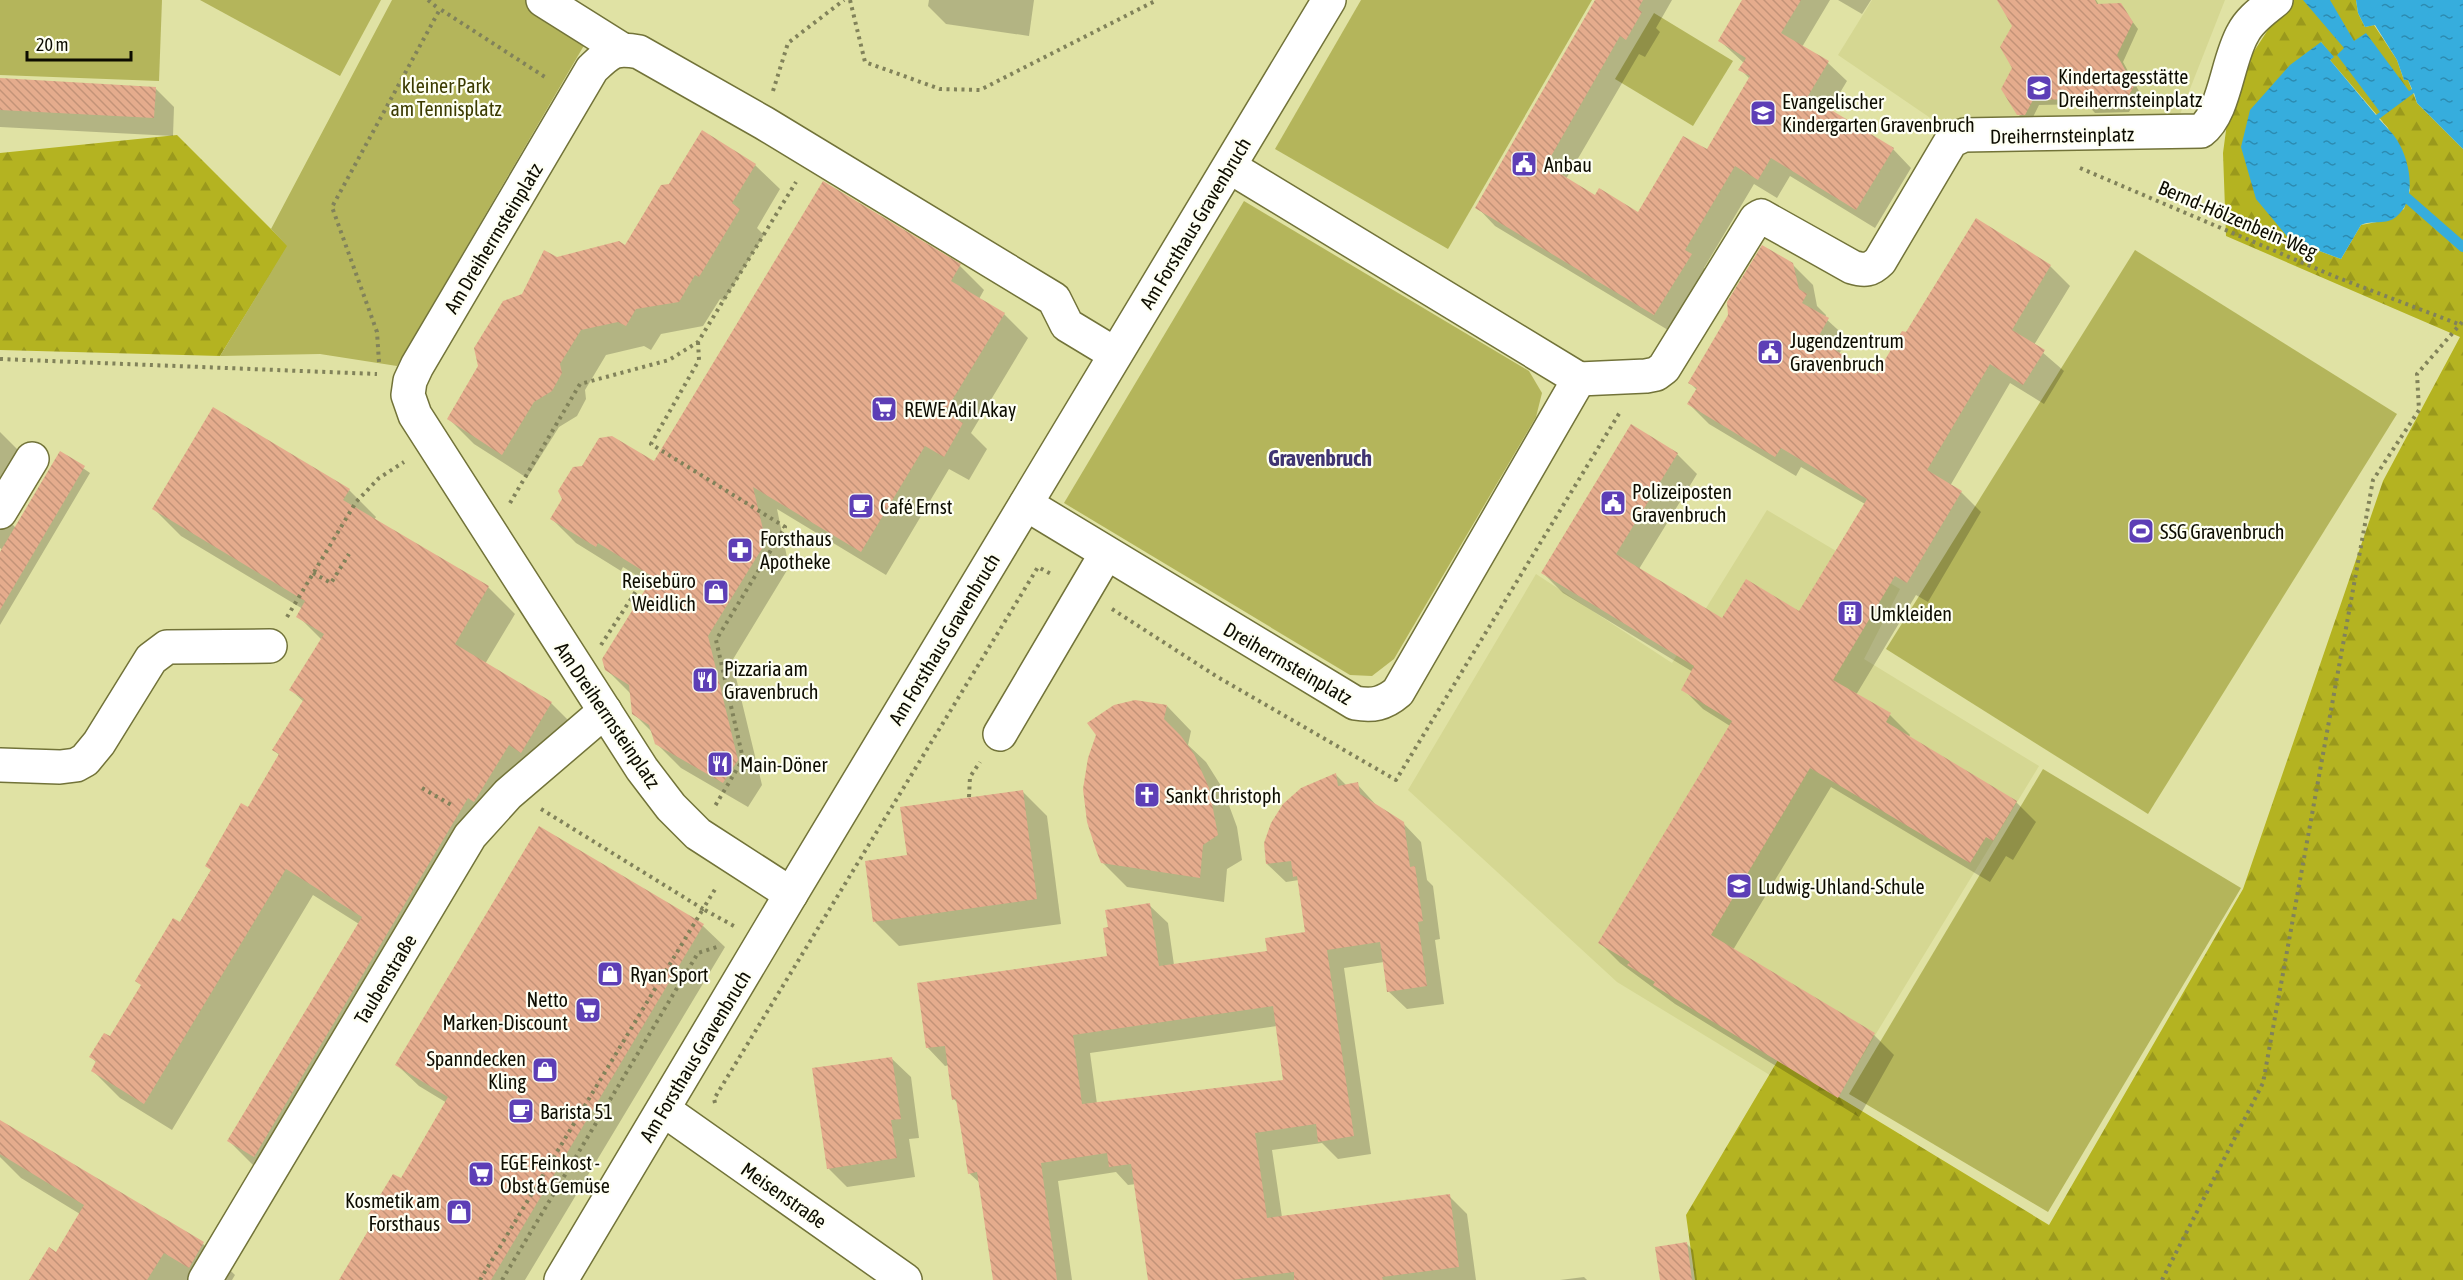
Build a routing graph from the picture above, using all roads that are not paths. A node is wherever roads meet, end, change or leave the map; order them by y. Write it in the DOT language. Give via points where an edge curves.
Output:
graph roads {
  1 [pos="543,0"];
  2 [pos="1329,0"];
  3 [pos="2276,0"];
  4 [pos="621,49"];
  5 [pos="1230,167"];
  6 [pos="1115,354"];
  7 [pos="1579,379"];
  8 [pos="32,459"];
  9 [pos="1026,504"];
  10 [pos="0,512"];
  11 [pos="1106,554"];
  12 [pos="270,646"];
  13 [pos="604,711"];
  14 [pos="1000,734"];
  15 [pos="0,765"];
  16 [pos="791,894"];
  17 [pos="663,1110"];
  18 [pos="205,1280"];
  19 [pos="561,1280"];
  20 [pos="905,1280"];
  1 -- 4 [label="street"];
  2 -- 5 [label="street, Am Forsthaus Gravenbruch"];
  3 -- 7 [label="street, Dreiherrnsteinplatz" via="2242,34 2213,119 2201,131 1964,135 1952,141 1873,268 1864,271 1852,267 1761,216 1664,368 1646,376"];
  4 -- 6 [label="street" via="639,52 764,123 1054,299 1067,325"];
  4 -- 13 [label="street, Am Dreiherrnsteinplatz" via="608,53 592,69 410,381 408,395 415,415"];
  5 -- 6 [label="street, Am Forsthaus Gravenbruch"];
  5 -- 7 [label="street"];
  6 -- 9 [label="street, Am Forsthaus Gravenbruch"];
  7 -- 11 [label="street, Dreiherrnsteinplatz" via="1398,692 1387,701 1369,706 1355,704"];
  8 -- 10 [label="street"];
  9 -- 11 [label="street, Dreiherrnsteinplatz"];
  9 -- 16 [label="street, Am Forsthaus Gravenbruch"];
  11 -- 14 [label="street"];
  12 -- 15 [label="street" via="167,647 151,659 85,760 60,767"];
  13 -- 16 [label="street, Am Dreiherrnsteinplatz" via="671,807 698,834"];
  13 -- 18 [label="street, Taubenstraße" via="508,794 470,836"];
  16 -- 17 [label="street, Am Forsthaus Gravenbruch"];
  17 -- 19 [label="street, Am Forsthaus Gravenbruch"];
  17 -- 20 [label="street, Meisenstraße"];
}
